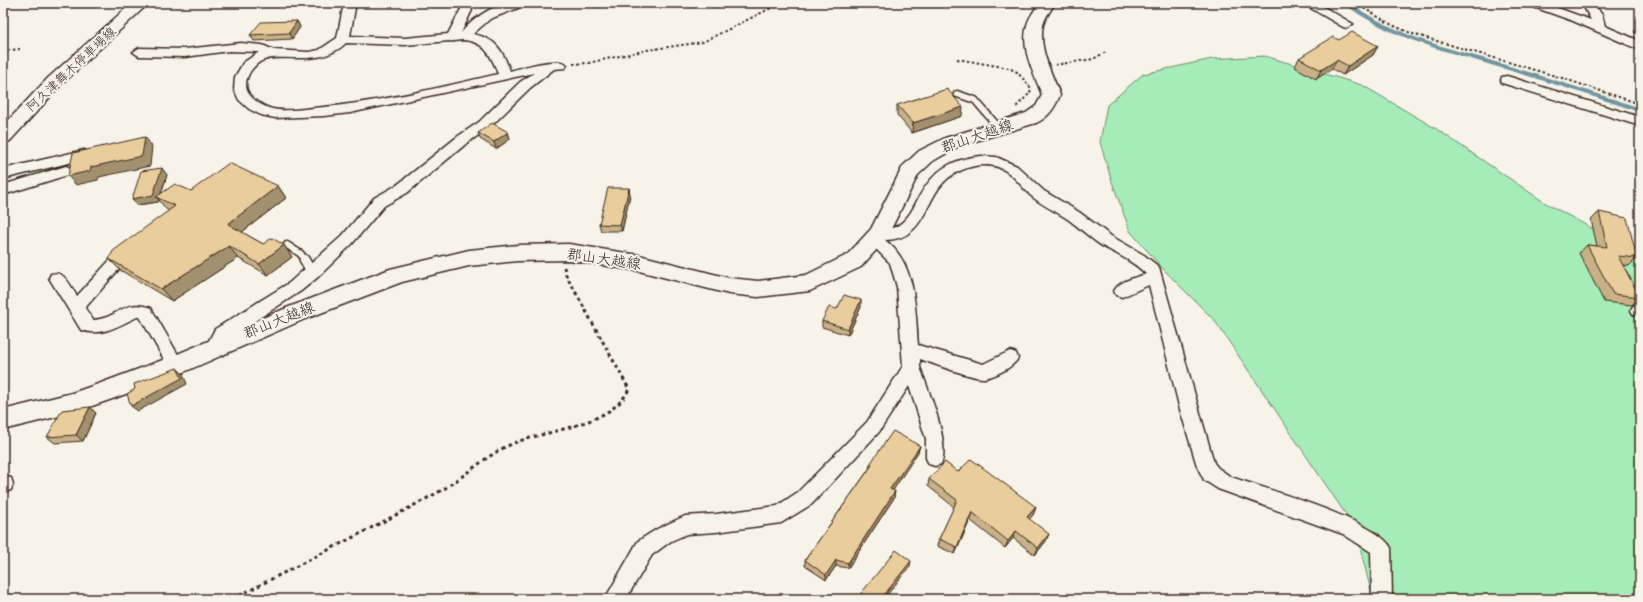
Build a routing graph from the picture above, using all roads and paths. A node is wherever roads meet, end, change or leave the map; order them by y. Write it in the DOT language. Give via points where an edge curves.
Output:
graph roads {
  1 [pos="141,3"];
  2 [pos="350,3"];
  3 [pos="782,3"];
  4 [pos="1047,3"];
  5 [pos="1308,3"];
  6 [pos="1355,3"];
  7 [pos="1532,3"];
  8 [pos="1588,3"];
  9 [pos="514,6"];
  10 [pos="466,10"];
  11 [pos="1347,24"];
  12 [pos="1599,27"];
  13 [pos="458,38"];
  14 [pos="343,39"];
  15 [pos="1640,46"];
  16 [pos="20,49"];
  17 [pos="3,51"];
  18 [pos="139,52"];
  19 [pos="270,52"];
  20 [pos="1106,52"];
  21 [pos="957,59"];
  22 [pos="557,65"];
  23 [pos="1042,67"];
  24 [pos="505,75"];
  25 [pos="1507,80"];
  26 [pos="957,94"];
  27 [pos="1640,104"];
  28 [pos="1640,122"];
  29 [pos="1004,127"];
  30 [pos="3,137"];
  31 [pos="84,155"];
  32 [pos="66,171"];
  33 [pos="3,174"];
  34 [pos="3,190"];
  35 [pos="876,237"];
  36 [pos="287,245"];
  37 [pos="560,252"];
  38 [pos="115,264"];
  39 [pos="312,273"];
  40 [pos="1154,277"];
  41 [pos="57,278"];
  42 [pos="1122,291"];
  43 [pos="76,308"];
  44 [pos="213,348"];
  45 [pos="1010,358"];
  46 [pos="911,359"];
  47 [pos="176,365"];
  48 [pos="3,420"];
  49 [pos="935,458"];
  50 [pos="233,599"];
  51 [pos="615,599"];
  52 [pos="1382,599"];
  1 -- 30 [label="main road, 阿久津舞木停車場線" via="54,82"];
  2 -- 14 [label="street"];
  3 -- 22 [label="path" via="703,42 648,50 588,63"];
  4 -- 23 [label="main road, 郡山大越線" via="1035,25 1034,37 1035,50"];
  5 -- 11 [label="street"];
  6 -- 27 [label="path" via="1413,34"];
  7 -- 12 [label="street"];
  8 -- 12 [label="street"];
  9 -- 13 [label="street" via="485,15"];
  10 -- 13 [label="street"];
  12 -- 15 [label="street"];
  13 -- 14 [label="street" via="413,41"];
  13 -- 24 [label="street" via="482,40 491,47"];
  14 -- 19 [label="street" via="321,53 299,55"];
  16 -- 17 [label="path"];
  18 -- 19 [label="street" via="185,53 245,47 263,48"];
  19 -- 24 [label="street" via="258,56 251,62 245,70 240,86 244,97 255,107 278,114 326,112 395,100"];
  20 -- 23 [label="path" via="1093,59"];
  21 -- 29 [label="path" via="1009,68 1017,72 1031,88 1030,93 1012,112"];
  22 -- 24 [label="street"];
  22 -- 39 [label="street" via="525,85 484,125 402,189 379,202 347,240"];
  23 -- 29 [label="main road, 郡山大越線" via="1051,95 1049,101 1034,117"];
  25 -- 28 [label="street"];
  26 -- 29 [label="lane" via="975,100"];
  29 -- 35 [label="main road, 郡山大越線" via="952,142 917,163 910,171"];
  31 -- 33 [label="street"];
  32 -- 34 [label="street"];
  35 -- 37 [label="main road, 郡山大越線" via="854,261 810,283 758,290 729,286 639,263"];
  35 -- 40 [label="street" via="896,234 912,223 932,185 944,173 973,162 995,162 1012,169 1036,191 1109,243 1146,264"];
  35 -- 46 [label="street" via="897,261 905,287"];
  36 -- 39 [label="lane" via="301,254"];
  37 -- 44 [label="main road, 郡山大越線" via="476,257 398,275 334,298"];
  37 -- 50 [label="path" via="566,275 629,389 625,398 615,407 590,420 514,443 437,493"];
  38 -- 43 [label="street"];
  39 -- 44 [label="street" via="295,287 221,334"];
  40 -- 42 [label="street" via="1133,284"];
  40 -- 52 [label="street" via="1188,406 1210,474 1225,483 1349,526 1367,537 1381,548"];
  41 -- 43 [label="street"];
  43 -- 47 [label="street" via="87,325 92,327 136,310 145,312"];
  44 -- 47 [label="main road, 郡山大越線"];
  45 -- 46 [label="street" via="983,370"];
  46 -- 49 [label="street" via="935,439"];
  46 -- 51 [label="street" via="873,427 794,507 781,514 716,524 685,525 664,535 645,548"];
  47 -- 48 [label="main road, 郡山大越線" via="72,403"];
}
